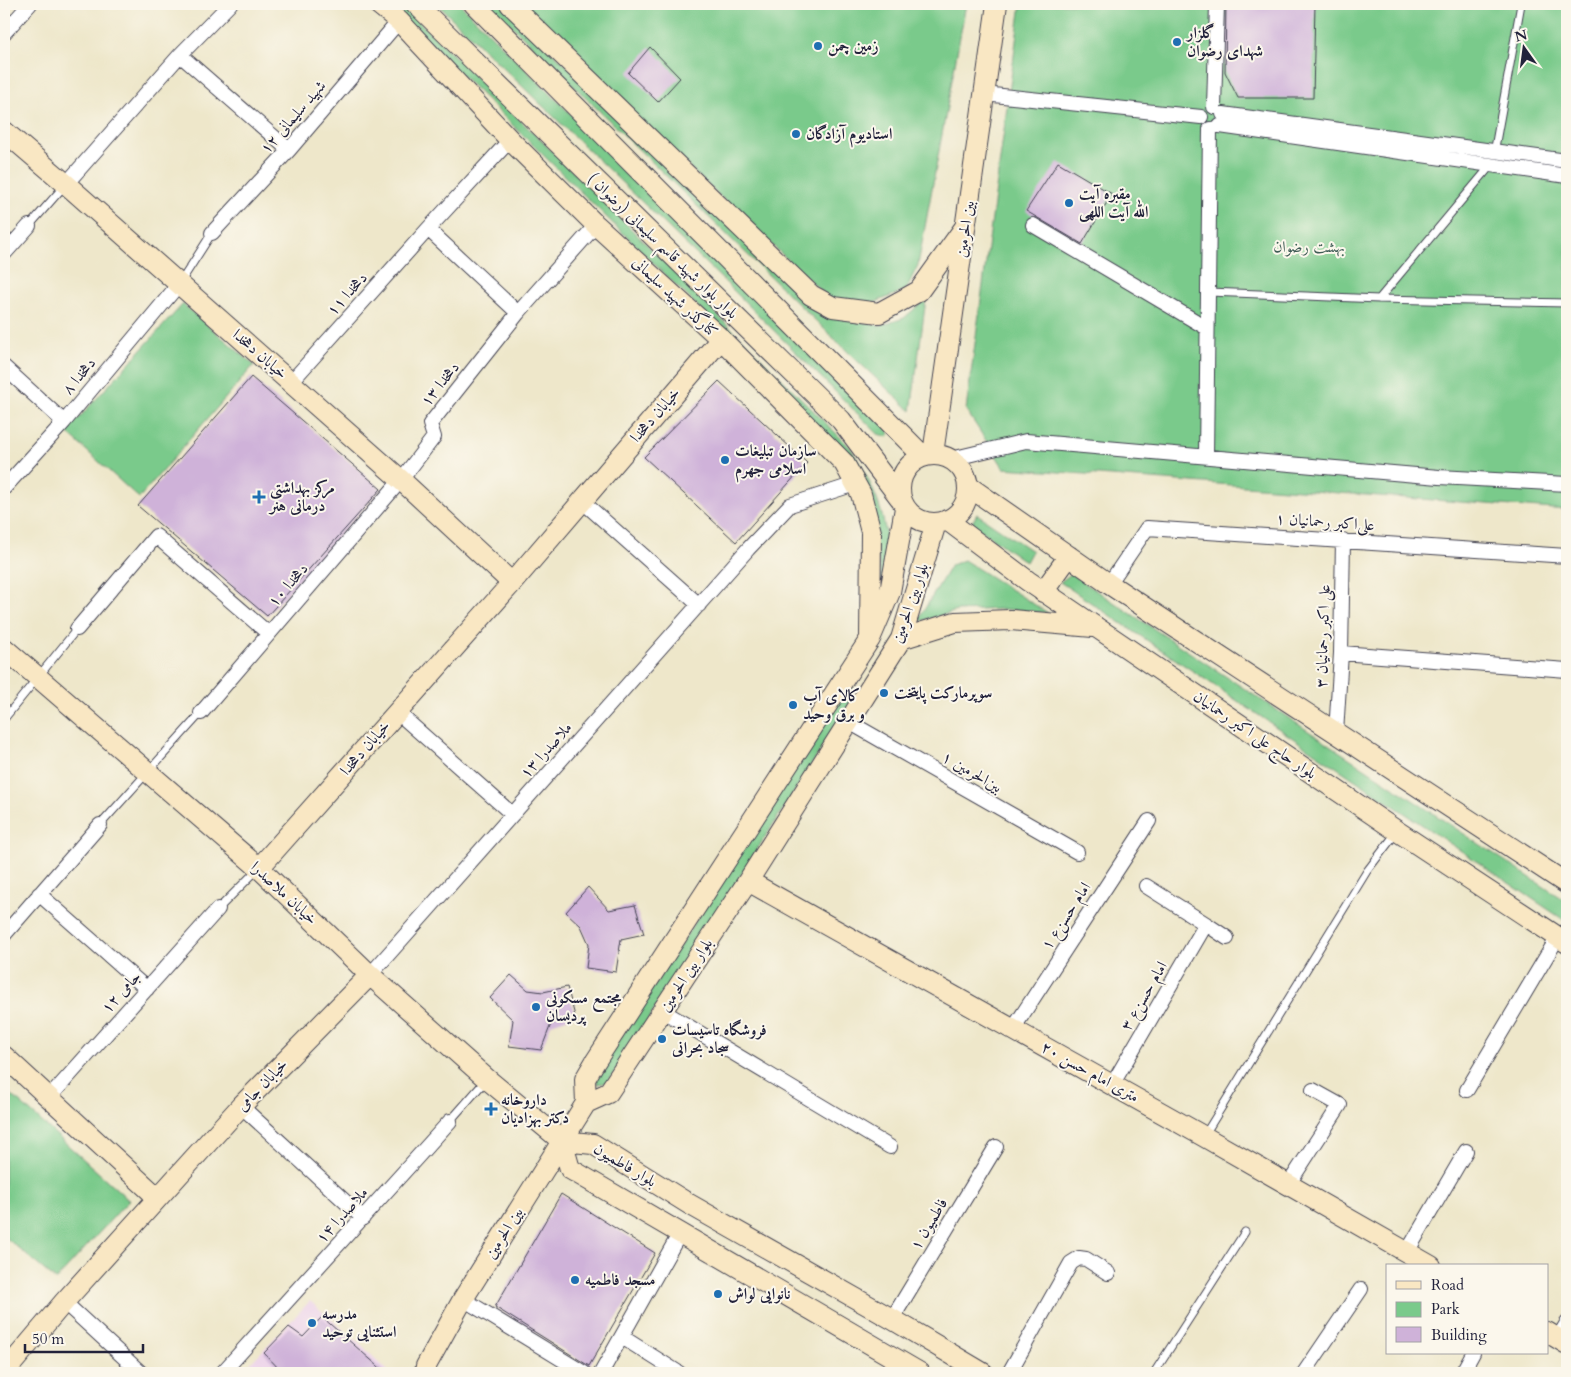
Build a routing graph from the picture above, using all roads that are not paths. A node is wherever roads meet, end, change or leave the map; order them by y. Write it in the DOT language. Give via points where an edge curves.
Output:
graph roads {
  1 [pos="30,4"];
  2 [pos="230,4"];
  3 [pos="378,4"];
  4 [pos="416,4"];
  5 [pos="474,4"];
  6 [pos="510,4"];
  7 [pos="997,4"];
  8 [pos="1217,4"];
  9 [pos="1521,4"];
  10 [pos="399,21"];
  11 [pos="4,33"];
  12 [pos="180,54"];
  13 [pos="984,94"];
  14 [pos="1216,119"];
  15 [pos="4,131"];
  16 [pos="510,140"];
  17 [pos="289,150"];
  18 [pos="1493,158"];
  19 [pos="1567,161"];
  20 [pos="1567,176"];
  21 [pos="66,184"];
  22 [pos="596,225"];
  23 [pos="1033,225"];
  24 [pos="29,226"];
  25 [pos="965,227"];
  26 [pos="428,229"];
  27 [pos="212,233"];
  28 [pos="4,254"];
  29 [pos="179,284"];
  30 [pos="1209,292"];
  31 [pos="1379,299"];
  32 [pos="1567,303"];
  33 [pos="518,313"];
  34 [pos="1207,328"];
  35 [pos="721,339"];
  36 [pos="4,367"];
  37 [pos="291,382"];
  38 [pos="64,422"];
  39 [pos="936,456"];
  40 [pos="1206,456"];
  41 [pos="401,480"];
  42 [pos="855,484"];
  43 [pos="1567,484"];
  44 [pos="968,486"];
  45 [pos="4,488"];
  46 [pos="582,501"];
  47 [pos="903,503"];
  48 [pos="941,522"];
  49 [pos="1343,540"];
  50 [pos="1068,556"];
  51 [pos="1567,556"];
  52 [pos="512,583"];
  53 [pos="1109,584"];
  54 [pos="1043,592"];
  55 [pos="699,605"];
  56 [pos="1094,627"];
  57 [pos="77,629"];
  58 [pos="270,634"];
  59 [pos="870,639"];
  60 [pos="900,639"];
  61 [pos="4,648"];
  62 [pos="1341,653"];
  63 [pos="1567,670"];
  64 [pos="847,674"];
  65 [pos="38,677"];
  66 [pos="871,686"];
  67 [pos="397,712"];
  68 [pos="201,713"];
  69 [pos="4,719"];
  70 [pos="849,722"];
  71 [pos="1336,733"];
  72 [pos="148,772"];
  73 [pos="512,814"];
  74 [pos="1149,821"];
  75 [pos="100,825"];
  76 [pos="1397,832"];
  77 [pos="1077,852"];
  78 [pos="259,868"];
  79 [pos="748,881"];
  80 [pos="1567,884"];
  81 [pos="1146,886"];
  82 [pos="39,894"];
  83 [pos="218,909"];
  84 [pos="1206,924"];
  85 [pos="4,935"];
  86 [pos="1227,938"];
  87 [pos="1563,940"];
  88 [pos="370,975"];
  89 [pos="147,989"];
  90 [pos="663,1011"];
  91 [pos="1013,1029"];
  92 [pos="4,1056"];
  93 [pos="487,1078"];
  94 [pos="1112,1085"];
  95 [pos="1313,1090"];
  96 [pos="1467,1090"];
  97 [pos="49,1098"];
  98 [pos="586,1103"];
  99 [pos="241,1106"];
  100 [pos="450,1121"];
  101 [pos="1204,1136"];
  102 [pos="562,1141"];
  103 [pos="890,1147"];
  104 [pos="996,1147"];
  105 [pos="1466,1151"];
  106 [pos="621,1161"];
  107 [pos="1288,1185"];
  108 [pos="605,1189"];
  109 [pos="157,1197"];
  110 [pos="363,1218"];
  111 [pos="1245,1232"];
  112 [pos="680,1233"];
  113 [pos="1407,1252"];
  114 [pos="1428,1264"];
  115 [pos="1108,1273"];
  116 [pos="1361,1289"];
  117 [pos="463,1298"];
  118 [pos="64,1302"];
  119 [pos="892,1319"];
  120 [pos="622,1337"];
  121 [pos="1472,1354"];
  122 [pos="422,1371"];
  123 [pos="4,1373"];
  124 [pos="141,1373"];
  125 [pos="222,1373"];
  126 [pos="584,1373"];
  127 [pos="601,1373"];
  128 [pos="679,1373"];
  129 [pos="920,1373"];
  130 [pos="983,1373"];
  131 [pos="1009,1373"];
  132 [pos="1154,1373"];
  133 [pos="1304,1373"];
  134 [pos="1462,1373"];
  1 -- 11 [label="street"];
  2 -- 12 [label="street"];
  3 -- 10 [label="street, کنارگذر شهید سلیمانی"];
  4 -- 47 [label="street, بلوار بلوار شهید قاسم سلیمانی (رضوان )" via="841,420"];
  5 -- 39 [label="street"];
  6 -- 25 [label="street" via="811,295 833,307 879,313 919,291"];
  7 -- 13 [label="street, بین الحرمین"];
  8 -- 14 [label="street"];
  9 -- 18 [label="lane"];
  10 -- 16 [label="street, کنارگذر شهید سلیمانی"];
  10 -- 17 [label="street, شهید سلیمانی ۱۲"];
  12 -- 17 [label="street"];
  12 -- 21 [label="street"];
  13 -- 14 [label="street" via="1201,117 1206,108"];
  13 -- 25 [label="street, بین الحرمین"];
  14 -- 18 [label="street"];
  14 -- 30 [label="street"];
  15 -- 21 [label="street, خیابان دهخدا"];
  16 -- 22 [label="street, کنارگذر شهید سلیمانی"];
  16 -- 26 [label="street, دهخدا ۱۱"];
  17 -- 27 [label="street, شهید سلیمانی ۱۲"];
  18 -- 19 [label="street"];
  18 -- 20 [label="street"];
  18 -- 31 [label="lane"];
  21 -- 24 [label="lane"];
  21 -- 29 [label="street, خیابان دهخدا"];
  22 -- 33 [label="street"];
  22 -- 35 [label="street, کنارگذر شهید سلیمانی"];
  23 -- 34 [label="street"];
  24 -- 28 [label="street"];
  25 -- 39 [label="street, بین الحرمین"];
  26 -- 33 [label="street"];
  26 -- 37 [label="street, دهخدا ۱۱"];
  27 -- 29 [label="lane"];
  29 -- 37 [label="street, خیابان دهخدا"];
  29 -- 38 [label="street, دهخدا ۸"];
  30 -- 31 [label="lane"];
  30 -- 34 [label="street"];
  31 -- 32 [label="lane"];
  33 -- 41 [label="street, دهخدا ۱۳" via="430,424 434,437"];
  34 -- 40 [label="street"];
  35 -- 42 [label="street, کنارگذر شهید سلیمانی" via="844,463"];
  35 -- 46 [label="street, خیابان دهخدا"];
  36 -- 38 [label="street"];
  37 -- 41 [label="street, خیابان دهخدا"];
  38 -- 45 [label="street, دهخدا ۸"];
  39 -- 40 [label="street" via="1026,441"];
  39 -- 44 [label="street" via="960,466"];
  39 -- 47 [label="street" via="914,461 906,468 899,488"];
  40 -- 43 [label="street" via="1439,477"];
  41 -- 52 [label="street, خیابان دهخدا"];
  41 -- 58 [label="street, دهخدا ۱۰"];
  42 -- 55 [label="street, ملاصدرا ۱۳" via="790,505"];
  42 -- 59 [label="street, کنارگذر شهید سلیمانی" via="861,494 871,532"];
  44 -- 48 [label="street" via="963,506 956,515"];
  44 -- 50 [label="street"];
  46 -- 52 [label="street, خیابان دهخدا"];
  46 -- 55 [label="street"];
  47 -- 48 [label="street" via="914,517 924,522"];
  47 -- 59 [label="street, بلوار بین الحرمین" via="890,592"];
  48 -- 54 [label="street, بلوار حاج علی اکبر رحمانیان"];
  48 -- 60 [label="street, بلوار بین الحرمین"];
  49 -- 51 [label="street, علی‌اکبر رحمانیان ۱"];
  49 -- 53 [label="street, علی‌اکبر رحمانیان ۱" via="1147,528"];
  49 -- 62 [label="street, علی اکبر رحمانیان ۳"];
  50 -- 53 [label="street"];
  50 -- 54 [label="street"];
  52 -- 67 [label="street, خیابان دهخدا"];
  53 -- 71 [label="street"];
  54 -- 56 [label="street, بلوار حاج علی اکبر رحمانیان"];
  55 -- 73 [label="street, ملاصدرا ۱۳"];
  56 -- 60 [label="street" via="1011,620 955,622"];
  56 -- 76 [label="street, بلوار حاج علی اکبر رحمانیان"];
  57 -- 58 [label="street" via="156,536"];
  57 -- 65 [label="lane"];
  58 -- 68 [label="street, دهخدا ۱۰"];
  59 -- 64 [label="street, بلوار بین الحرمین"];
  60 -- 66 [label="street, بلوار بین الحرمین"];
  61 -- 65 [label="street, خیابان ملاصدرا"];
  62 -- 63 [label="street"];
  62 -- 71 [label="street, علی اکبر رحمانیان ۳"];
  64 -- 66 [label="street"];
  64 -- 98 [label="street, بلوار بین الحرمین" via="595,1062 585,1079"];
  65 -- 69 [label="lane"];
  65 -- 72 [label="street, خیابان ملاصدرا"];
  66 -- 70 [label="street, بلوار بین الحرمین"];
  67 -- 73 [label="street"];
  67 -- 78 [label="street, خیابان دهخدا"];
  68 -- 72 [label="lane"];
  70 -- 77 [label="street, بین‌الحرمین ۱"];
  70 -- 79 [label="street, بلوار بین الحرمین"];
  71 -- 80 [label="street"];
  72 -- 75 [label="lane"];
  72 -- 78 [label="street, خیابان ملاصدرا"];
  73 -- 88 [label="street, ملاصدرا ۱۳"];
  74 -- 91 [label="street, امام حسن‌ع ۱"];
  75 -- 82 [label="street"];
  76 -- 87 [label="street, بلوار حاج علی اکبر رحمانیان"];
  76 -- 101 [label="lane" via="1367,870"];
  78 -- 83 [label="lane"];
  78 -- 88 [label="street, خیابان ملاصدرا"];
  79 -- 90 [label="street, بلوار بین الحرمین"];
  79 -- 91 [label="street, ۲۰ متری امام حسن"];
  81 -- 84 [label="street"];
  82 -- 85 [label="street"];
  82 -- 89 [label="street"];
  83 -- 89 [label="street, جامی ۱۲"];
  84 -- 86 [label="street"];
  84 -- 94 [label="street, امام حسن‌ع ۳"];
  87 -- 96 [label="street"];
  88 -- 93 [label="street, خیابان ملاصدرا"];
  88 -- 99 [label="street, خیابان جامی"];
  89 -- 97 [label="street, جامی ۱۲"];
  90 -- 98 [label="street, بلوار بین الحرمین" via="608,1093"];
  90 -- 103 [label="street"];
  91 -- 94 [label="street, ۲۰ متری امام حسن"];
  92 -- 97 [label="street"];
  93 -- 100 [label="lane, ملاصدرا ۱۴"];
  93 -- 102 [label="street, خیابان ملاصدرا"];
  94 -- 101 [label="street, ۲۰ متری امام حسن"];
  95 -- 107 [label="street" via="1340,1105"];
  97 -- 109 [label="street"];
  98 -- 102 [label="street, بین الحرمین"];
  99 -- 109 [label="street, خیابان جامی"];
  99 -- 110 [label="street"];
  100 -- 110 [label="street, ملاصدرا ۱۴"];
  101 -- 107 [label="street, ۲۰ متری امام حسن"];
  102 -- 106 [label="street, بلوار فاطمیون" via="594,1144"];
  102 -- 108 [label="street, بلوار فاطمیون" via="570,1169"];
  102 -- 117 [label="street, بین الحرمین"];
  104 -- 119 [label="street, فاطمیون ۱"];
  105 -- 113 [label="street"];
  106 -- 108 [label="street" via="606,1178"];
  106 -- 119 [label="street, بلوار فاطمیون" via="689,1204"];
  107 -- 113 [label="street, ۲۰ متری امام حسن"];
  108 -- 112 [label="street, بلوار فاطمیون"];
  109 -- 118 [label="street, خیابان جامی"];
  110 -- 125 [label="street, ملاصدرا ۱۴"];
  111 -- 132 [label="lane"];
  112 -- 120 [label="street"];
  112 -- 129 [label="street, بلوار فاطمیون"];
  113 -- 114 [label="street, ۲۰ متری امام حسن"];
  115 -- 131 [label="street" via="1086,1259 1079,1258 1071,1263"];
  116 -- 133 [label="street"];
  117 -- 122 [label="street, بین الحرمین"];
  117 -- 126 [label="street"];
  118 -- 123 [label="street, خیابان جامی"];
  118 -- 124 [label="street"];
  119 -- 130 [label="street, بلوار فاطمیون"];
  120 -- 127 [label="street"];
  120 -- 128 [label="street"];
  121 -- 134 [label="street"];
}
